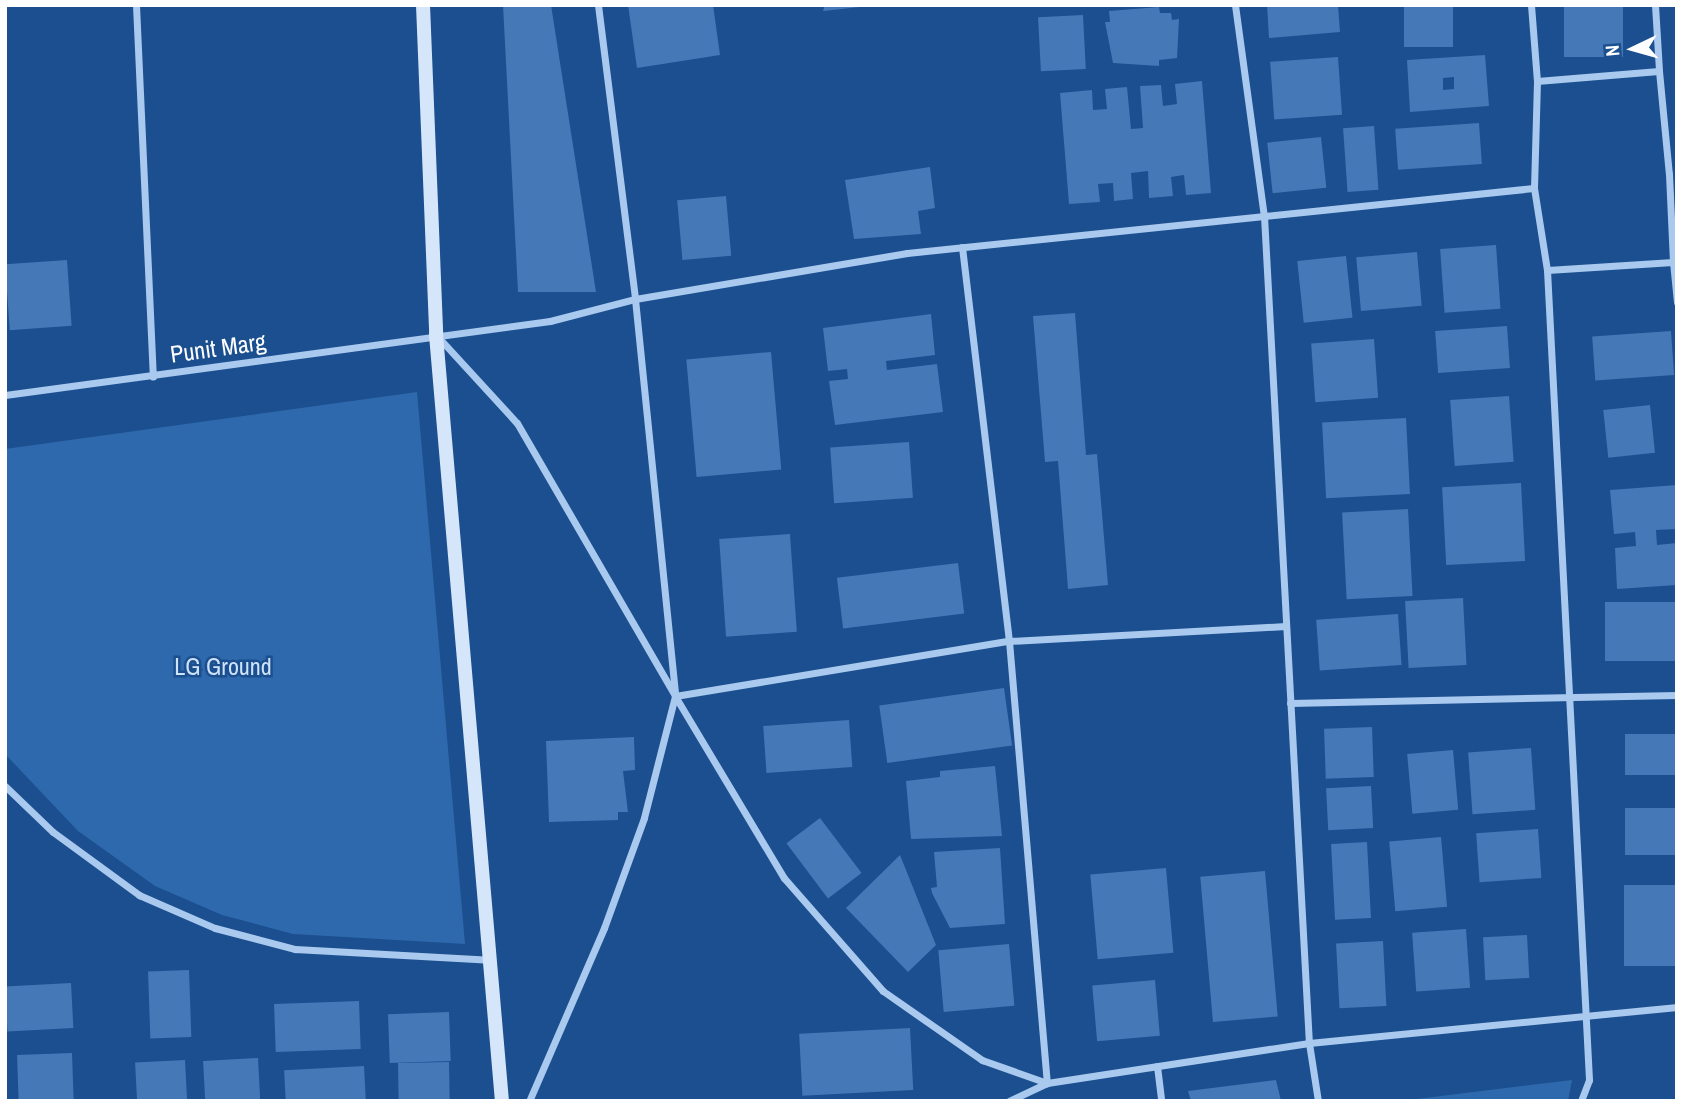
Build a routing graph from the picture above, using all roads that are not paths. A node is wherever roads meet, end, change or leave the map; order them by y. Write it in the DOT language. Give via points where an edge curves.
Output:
graph roads {
  1 [pos="136,5"];
  2 [pos="423,5"];
  3 [pos="598,5"];
  4 [pos="1236,5"];
  5 [pos="1531,5"];
  6 [pos="1655,5"];
  7 [pos="1659,71"];
  8 [pos="1537,81"];
  9 [pos="1673,174"];
  10 [pos="1534,188"];
  11 [pos="1264,216"];
  12 [pos="962,247"];
  13 [pos="1673,262"];
  14 [pos="1547,270"];
  15 [pos="635,299"];
  16 [pos="1677,302"];
  17 [pos="436,335"];
  18 [pos="153,377"];
  19 [pos="5,395"];
  20 [pos="1286,626"];
  21 [pos="1009,640"];
  22 [pos="1677,695"];
  23 [pos="675,696"];
  24 [pos="1569,701"];
  25 [pos="1290,703"];
  26 [pos="5,786"];
  27 [pos="490,960"];
  28 [pos="1677,1007"];
  29 [pos="1582,1013"];
  30 [pos="1308,1043"];
  31 [pos="1157,1066"];
  32 [pos="1047,1083"];
  33 [pos="502,1101"];
  34 [pos="529,1101"];
  35 [pos="1009,1101"];
  36 [pos="1161,1101"];
  37 [pos="1318,1101"];
  38 [pos="1581,1101"];
  1 -- 18 [label="street"];
  2 -- 17 [label="street"];
  3 -- 15 [label="street"];
  4 -- 11 [label="street"];
  5 -- 8 [label="street"];
  6 -- 7 [label="street"];
  7 -- 8 [label="street"];
  7 -- 9 [label="street"];
  8 -- 10 [label="street"];
  9 -- 13 [label="street"];
  10 -- 11 [label="street, Punit Marg"];
  10 -- 14 [label="street"];
  11 -- 12 [label="street, Punit Marg"];
  11 -- 20 [label="street"];
  12 -- 15 [label="street, Punit Marg"];
  12 -- 21 [label="street"];
  13 -- 14 [label="street"];
  13 -- 16 [label="street"];
  14 -- 24 [label="street"];
  15 -- 17 [label="street, Punit Marg" via="550,321"];
  15 -- 23 [label="street"];
  17 -- 18 [label="street, Punit Marg"];
  17 -- 23 [label="street" via="517,423"];
  17 -- 27 [label="street"];
  18 -- 19 [label="street, Punit Marg"];
  20 -- 21 [label="street"];
  20 -- 25 [label="street"];
  21 -- 23 [label="street"];
  21 -- 32 [label="street"];
  22 -- 24 [label="street"];
  23 -- 32 [label="street" via="784,878 883,991 982,1060"];
  23 -- 34 [label="street" via="639,831 604,928"];
  24 -- 25 [label="street"];
  24 -- 29 [label="street"];
  25 -- 30 [label="street"];
  26 -- 27 [label="street" via="53,832 139,895 215,928 295,949"];
  27 -- 33 [label="street"];
  28 -- 29 [label="street"];
  29 -- 30 [label="street"];
  29 -- 38 [label="street" via="1589,1080"];
  30 -- 31 [label="street"];
  30 -- 37 [label="street"];
  31 -- 32 [label="street"];
  31 -- 36 [label="street"];
  32 -- 35 [label="street"];
}
